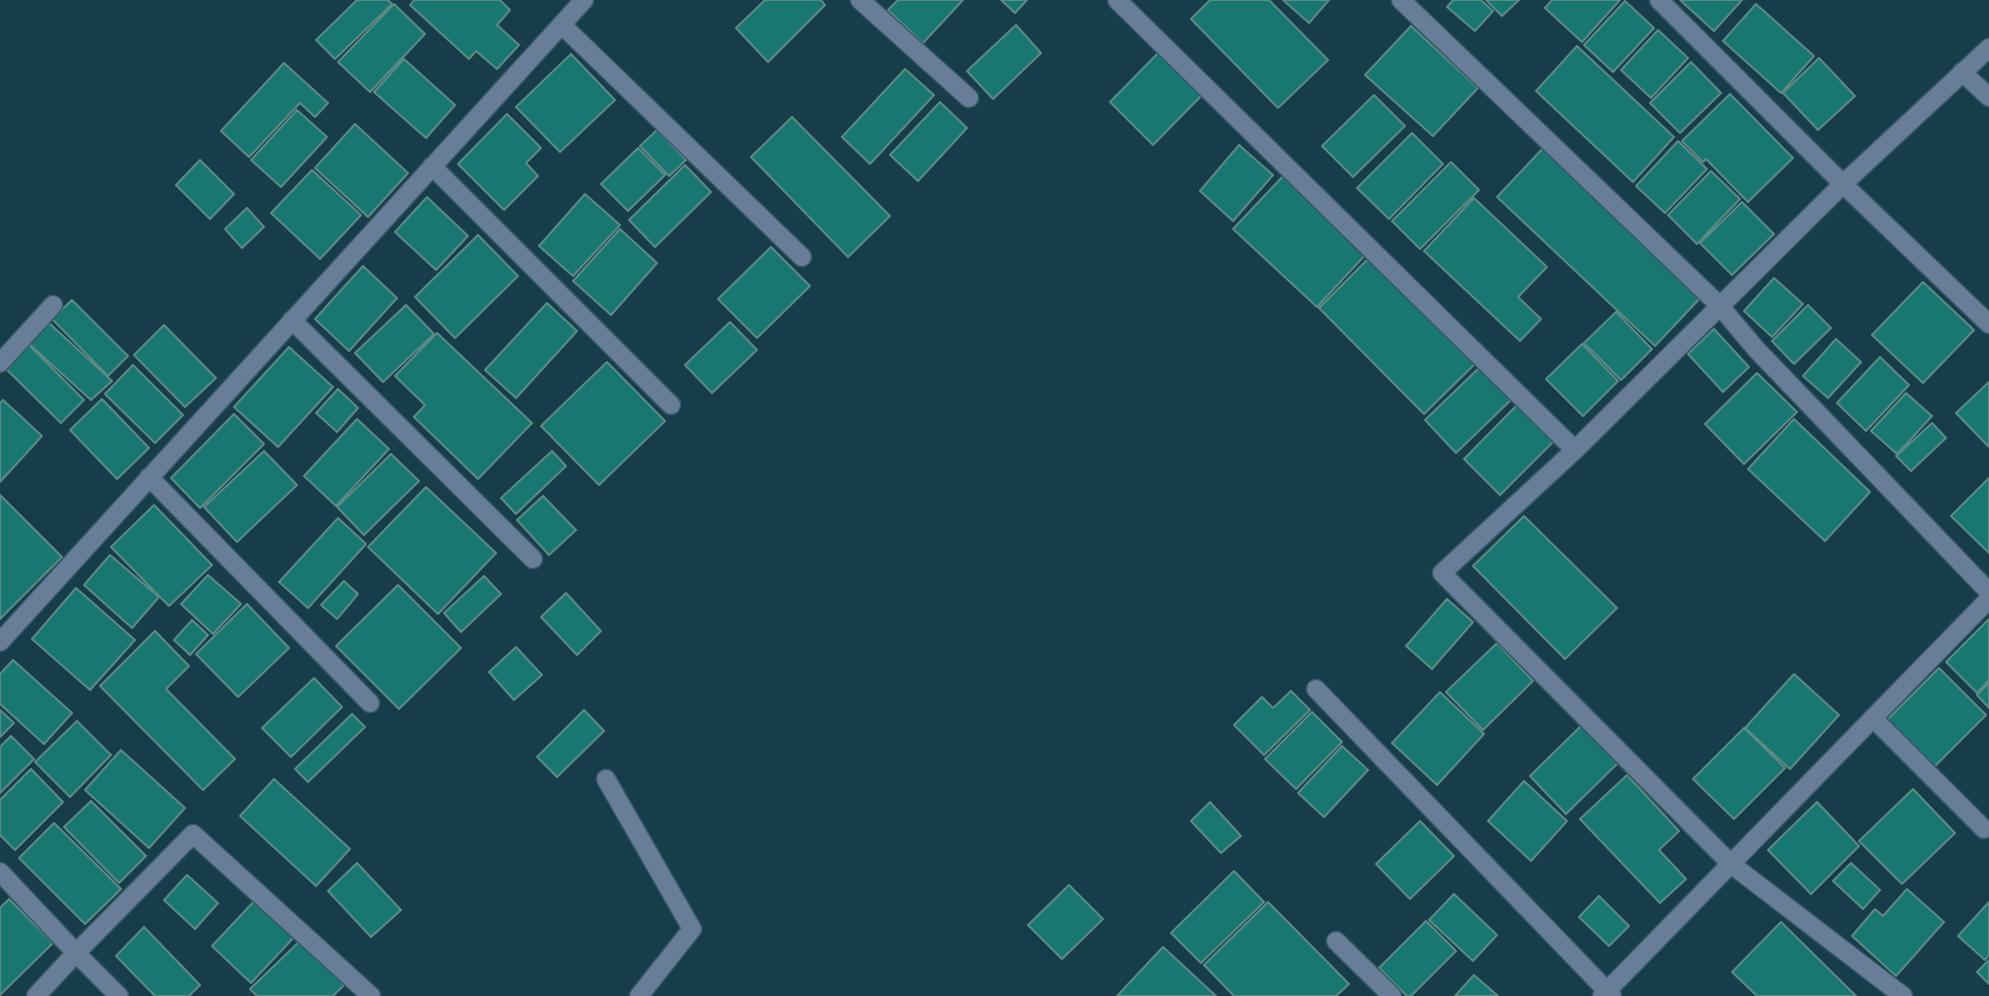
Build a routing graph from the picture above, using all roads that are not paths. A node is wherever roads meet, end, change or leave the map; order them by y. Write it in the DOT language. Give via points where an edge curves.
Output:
graph roads {
  1 [pos="584,0"];
  2 [pos="860,0"];
  3 [pos="1117,0"];
  4 [pos="1659,0"];
  5 [pos="1406,2"];
  6 [pos="562,24"];
  7 [pos="1989,48"];
  8 [pos="1962,72"];
  9 [pos="1989,97"];
  10 [pos="969,98"];
  11 [pos="432,166"];
  12 [pos="1843,184"];
  13 [pos="802,257"];
  14 [pos="53,305"];
  15 [pos="1719,305"];
  16 [pos="292,320"];
  17 [pos="1989,324"];
  18 [pos="0,363"];
  19 [pos="671,405"];
  20 [pos="1575,450"];
  21 [pos="149,477"];
  22 [pos="533,559"];
  23 [pos="1989,592"];
  24 [pos="1989,599"];
  25 [pos="0,642"];
  26 [pos="1316,689"];
  27 [pos="370,703"];
  28 [pos="1873,718"];
  29 [pos="606,779"];
  30 [pos="1984,828"];
  31 [pos="1731,864"];
  32 [pos="0,872"];
  33 [pos="1336,941"];
  34 [pos="76,953"];
  35 [pos="1607,994"];
  36 [pos="36,996"];
  37 [pos="119,996"];
  38 [pos="371,996"];
  39 [pos="639,996"];
  40 [pos="1392,996"];
  41 [pos="1903,996"];
  1 -- 6 [label="street"];
  2 -- 10 [label="street"];
  3 -- 20 [label="street"];
  4 -- 12 [label="street"];
  5 -- 15 [label="street"];
  6 -- 11 [label="street"];
  6 -- 13 [label="street"];
  7 -- 8 [label="street"];
  8 -- 9 [label="street"];
  8 -- 12 [label="street"];
  11 -- 16 [label="street"];
  11 -- 19 [label="street"];
  12 -- 15 [label="street"];
  12 -- 17 [label="street"];
  14 -- 18 [label="street"];
  15 -- 20 [label="street"];
  15 -- 23 [label="street"];
  16 -- 21 [label="street"];
  16 -- 22 [label="street"];
  20 -- 31 [label="street" via="1442,573"];
  21 -- 25 [label="street"];
  21 -- 27 [label="street"];
  24 -- 28 [label="street"];
  26 -- 35 [label="street"];
  28 -- 30 [label="street"];
  28 -- 31 [label="street"];
  29 -- 39 [label="street" via="692,929"];
  31 -- 35 [label="street"];
  31 -- 41 [label="street"];
  32 -- 34 [label="street"];
  33 -- 40 [label="street"];
  34 -- 36 [label="street"];
  34 -- 37 [label="street"];
  34 -- 38 [label="street" via="193,834"];
}
